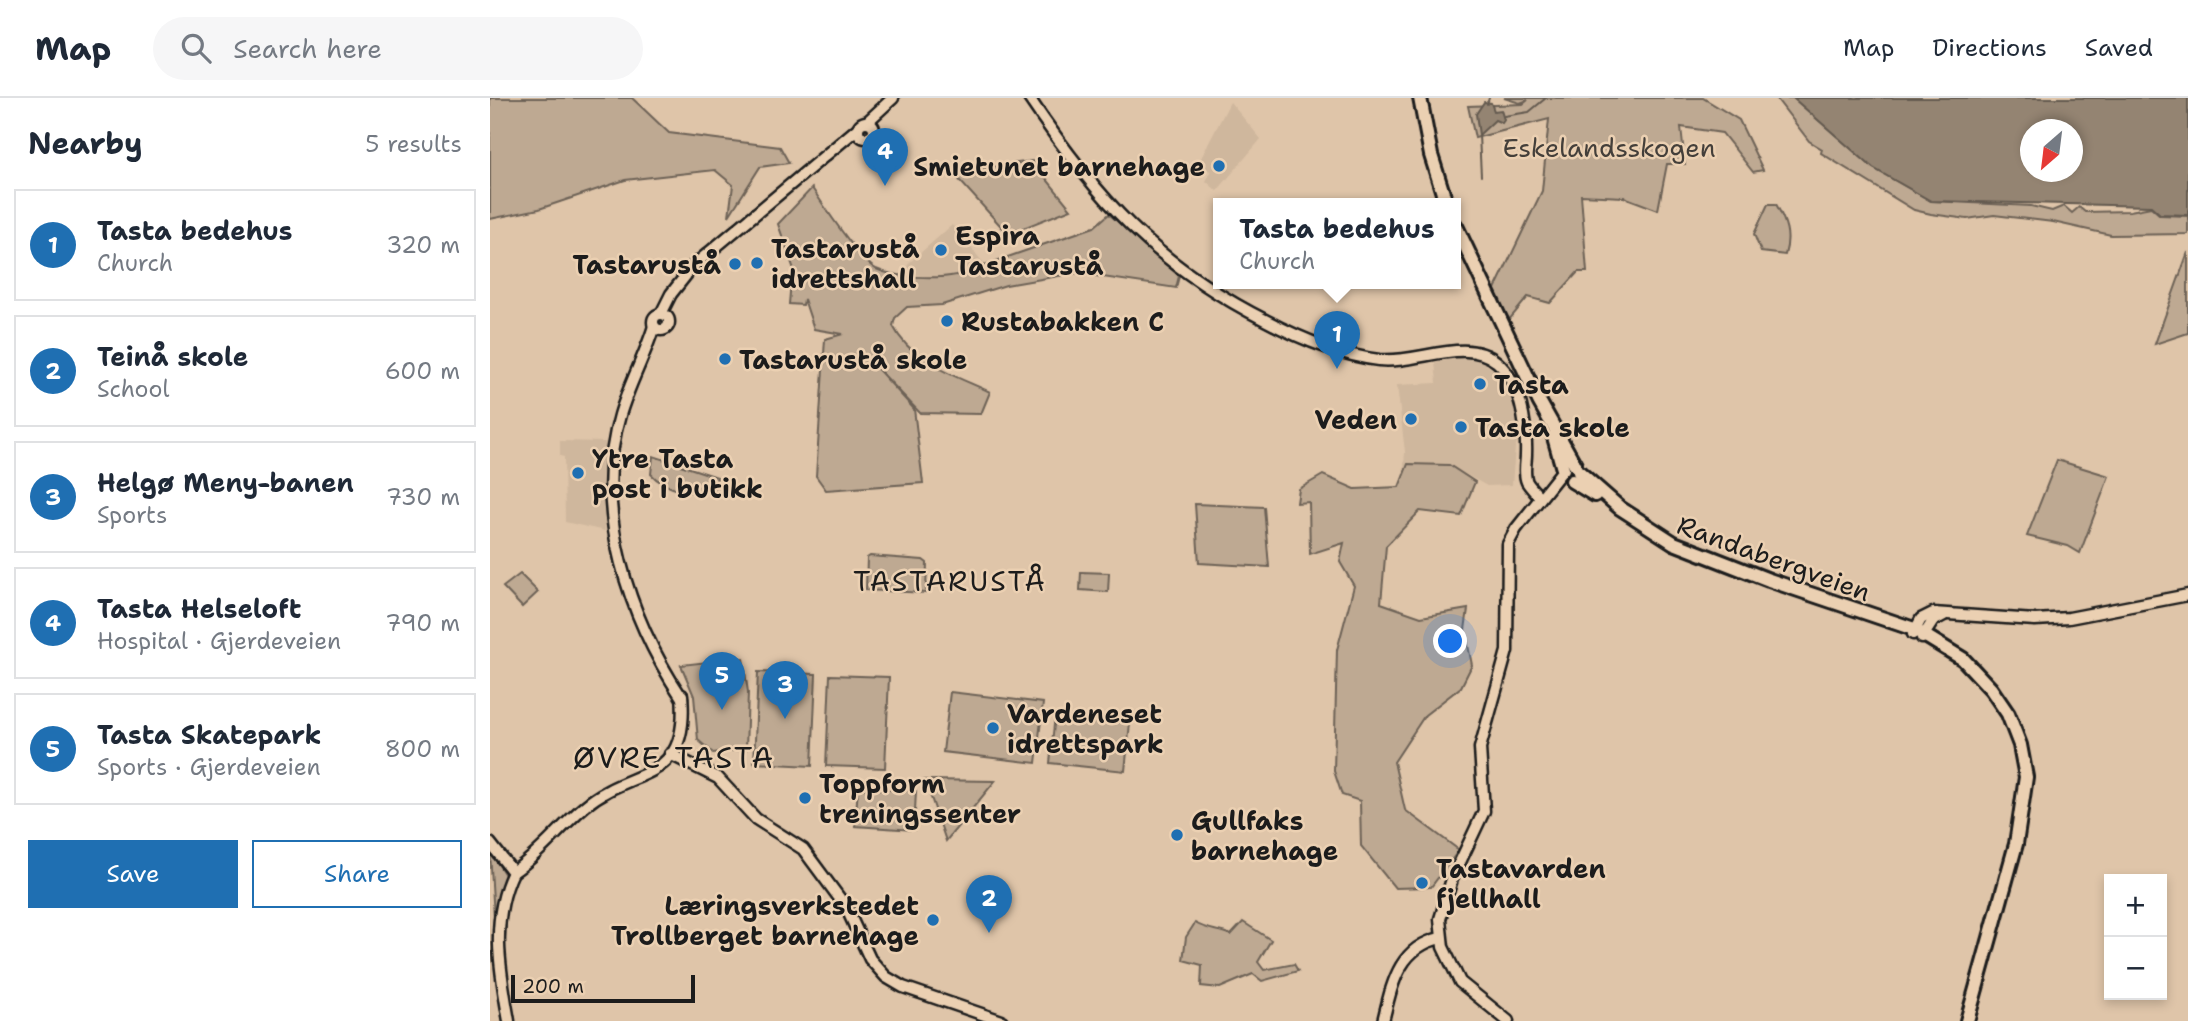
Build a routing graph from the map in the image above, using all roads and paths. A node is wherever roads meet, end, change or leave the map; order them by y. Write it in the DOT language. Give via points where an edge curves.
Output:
graph roads {
  1 [pos="1029,98"];
  2 [pos="1422,98"];
  3 [pos="890,101"];
  4 [pos="867,122"];
  5 [pos="857,129"];
  6 [pos="874,131"];
  7 [pos="864,139"];
  8 [pos="836,144"];
  9 [pos="1444,198"];
  10 [pos="1461,237"];
  11 [pos="1570,473"];
  12 [pos="1540,498"];
  13 [pos="2188,595"];
  14 [pos="1918,634"];
  15 [pos="670,754"];
  16 [pos="490,843"];
  17 [pos="513,873"];
  18 [pos="1442,942"];
  19 [pos="509,1021"];
  20 [pos="1002,1021"];
  21 [pos="1383,1021"];
  22 [pos="1507,1021"];
  23 [pos="1967,1021"];
  1 -- 12 [label="main road" via="1116,213 1186,275 1223,298 1323,346 1361,357 1418,359 1471,349 1488,355 1513,383 1525,424 1526,481"];
  2 -- 9 [label="highway" via="1430,150"];
  3 -- 4 [label="main road"];
  3 -- 6 [label="main road"];
  4 -- 5 [label="main road"];
  4 -- 6 [label="main road"];
  5 -- 7 [label="main road"];
  5 -- 8 [label="main road"];
  6 -- 7 [label="main road"];
  7 -- 8 [label="main road"];
  8 -- 15 [label="main road" via="703,256 677,289 664,315 669,324 659,328 620,416 610,476 616,540 642,626 682,698 681,733"];
  10 -- 11 [label="highway, Randabergveien"];
  11 -- 12 [label="main road"];
  11 -- 14 [label="highway, Randabergveien" via="1674,543"];
  12 -- 18 [label="main road" via="1508,544 1507,651 1480,748 1484,811 1443,904"];
  13 -- 14 [label="main road" via="2069,618 1994,620 1944,615"];
  14 -- 23 [label="highway, Randabergveien" via="1968,666 1991,689 2020,745 2026,777 2016,844"];
  15 -- 17 [label="main road" via="649,774 592,800"];
  15 -- 20 [label="main road" via="718,778 756,819 803,849 846,907 870,959 886,977"];
  16 -- 17 [label="main road"];
  17 -- 19 [label="main road" via="503,892 498,925"];
  18 -- 21 [label="main road" via="1408,954 1398,967"];
  18 -- 22 [label="main road" via="1460,982"];
}
